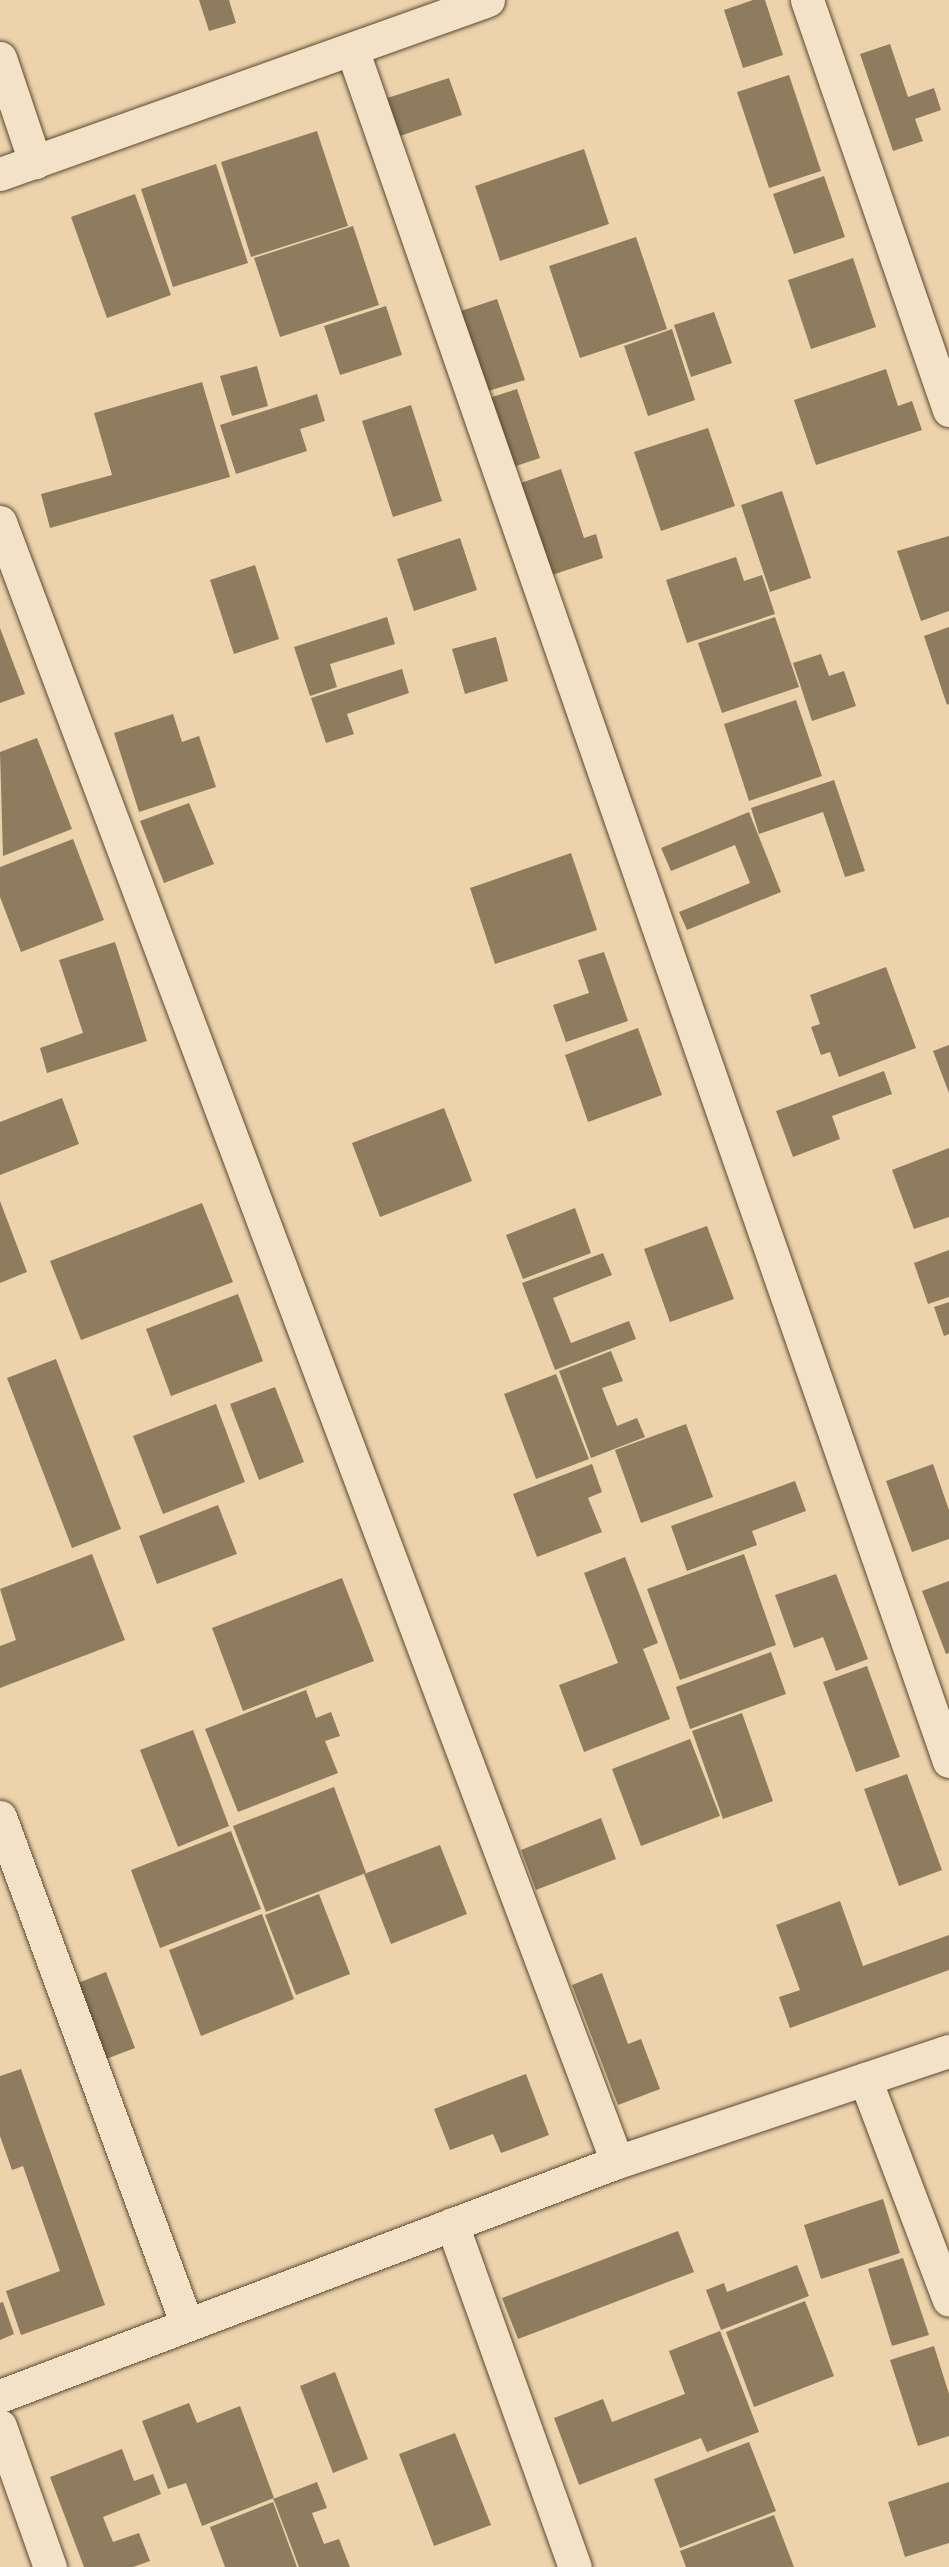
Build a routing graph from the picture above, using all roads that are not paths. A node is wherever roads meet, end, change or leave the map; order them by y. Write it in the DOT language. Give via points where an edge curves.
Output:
graph roads {
  1 [pos="488,0"];
  2 [pos="807,0"];
  3 [pos="352,48"];
  4 [pos="0,58"];
  5 [pos="35,162"];
  6 [pos="0,174"];
  7 [pos="949,410"];
  8 [pos="0,522"];
  9 [pos="949,1761"];
  10 [pos="0,1817"];
  11 [pos="949,2051"];
  12 [pos="865,2079"];
  13 [pos="617,2162"];
  14 [pos="453,2224"];
  15 [pos="949,2300"];
  16 [pos="187,2325"];
  17 [pos="0,2396"];
  18 [pos="0,2426"];
  19 [pos="50,2567"];
  20 [pos="575,2567"];
  1 -- 3 [label="street"];
  2 -- 7 [label="street"];
  3 -- 5 [label="street"];
  3 -- 9 [label="street"];
  4 -- 5 [label="street"];
  5 -- 6 [label="street"];
  8 -- 13 [label="street"];
  10 -- 16 [label="street"];
  11 -- 12 [label="street"];
  12 -- 13 [label="street"];
  12 -- 15 [label="street"];
  13 -- 14 [label="street"];
  14 -- 16 [label="street"];
  14 -- 20 [label="street"];
  16 -- 17 [label="street"];
  18 -- 19 [label="street"];
}
